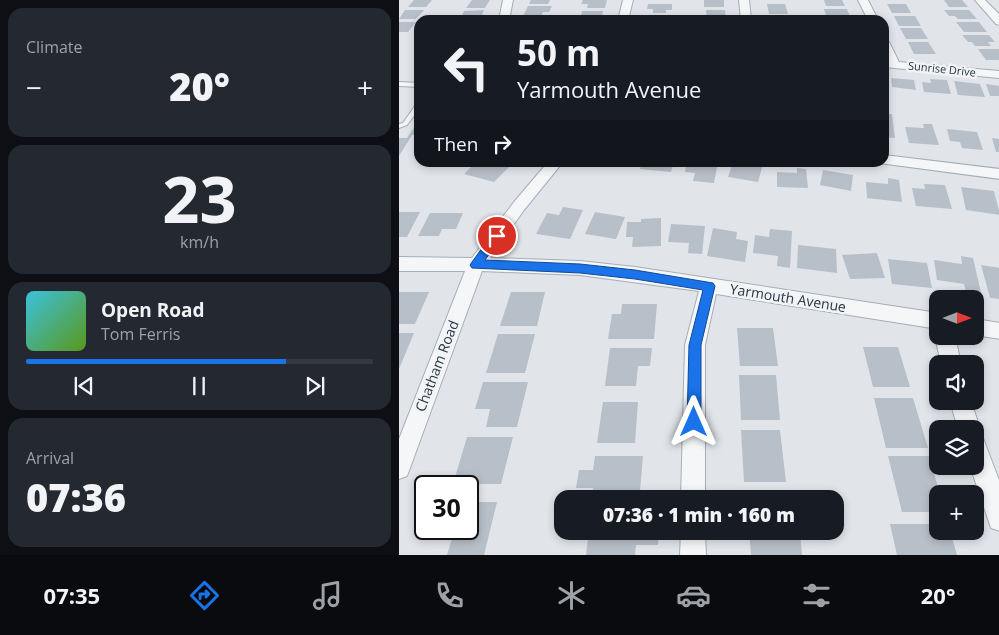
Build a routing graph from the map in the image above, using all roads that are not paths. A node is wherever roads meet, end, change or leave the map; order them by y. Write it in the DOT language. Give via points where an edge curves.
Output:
graph roads {
  1 [pos="508,0"];
  2 [pos="627,0"];
  3 [pos="744,0"];
  4 [pos="863,0"];
  5 [pos="980,0"];
  6 [pos="505,15"];
  7 [pos="624,15"];
  8 [pos="746,15"];
  9 [pos="870,15"];
  10 [pos="999,22"];
  11 [pos="890,64"];
  12 [pos="999,75"];
  13 [pos="399,84"];
  14 [pos="414,84"];
  15 [pos="414,111"];
  16 [pos="399,126"];
  17 [pos="889,161"];
  18 [pos="552,167"];
  19 [pos="999,174"];
  20 [pos="399,264"];
  21 [pos="476,265"];
  22 [pos="709,286"];
  23 [pos="929,321"];
  24 [pos="984,328"];
  25 [pos="999,331"];
  26 [pos="399,468"];
  27 [pos="984,473"];
  28 [pos="693,490"];
  29 [pos="999,518"];
  30 [pos="693,540"];
  31 [pos="693,555"];
  1 -- 6 [label="street"];
  2 -- 7 [label="street"];
  3 -- 8 [label="street"];
  4 -- 9 [label="street"];
  5 -- 10 [label="street"];
  11 -- 12 [label="street, Sunrise Drive"];
  13 -- 14 [label="lane"];
  15 -- 16 [label="lane" via="405,124"];
  17 -- 19 [label="street"];
  18 -- 21 [label="street, Chatham Road"];
  20 -- 21 [label="street, Yarmouth Avenue"];
  21 -- 22 [label="street, Yarmouth Avenue" via="580,268"];
  21 -- 26 [label="street, Chatham Road"];
  22 -- 23 [label="street, Yarmouth Avenue"];
  22 -- 28 [label="street" via="695,345"];
  24 -- 25 [label="street"];
  27 -- 29 [label="street"];
  30 -- 31 [label="street"];
}
